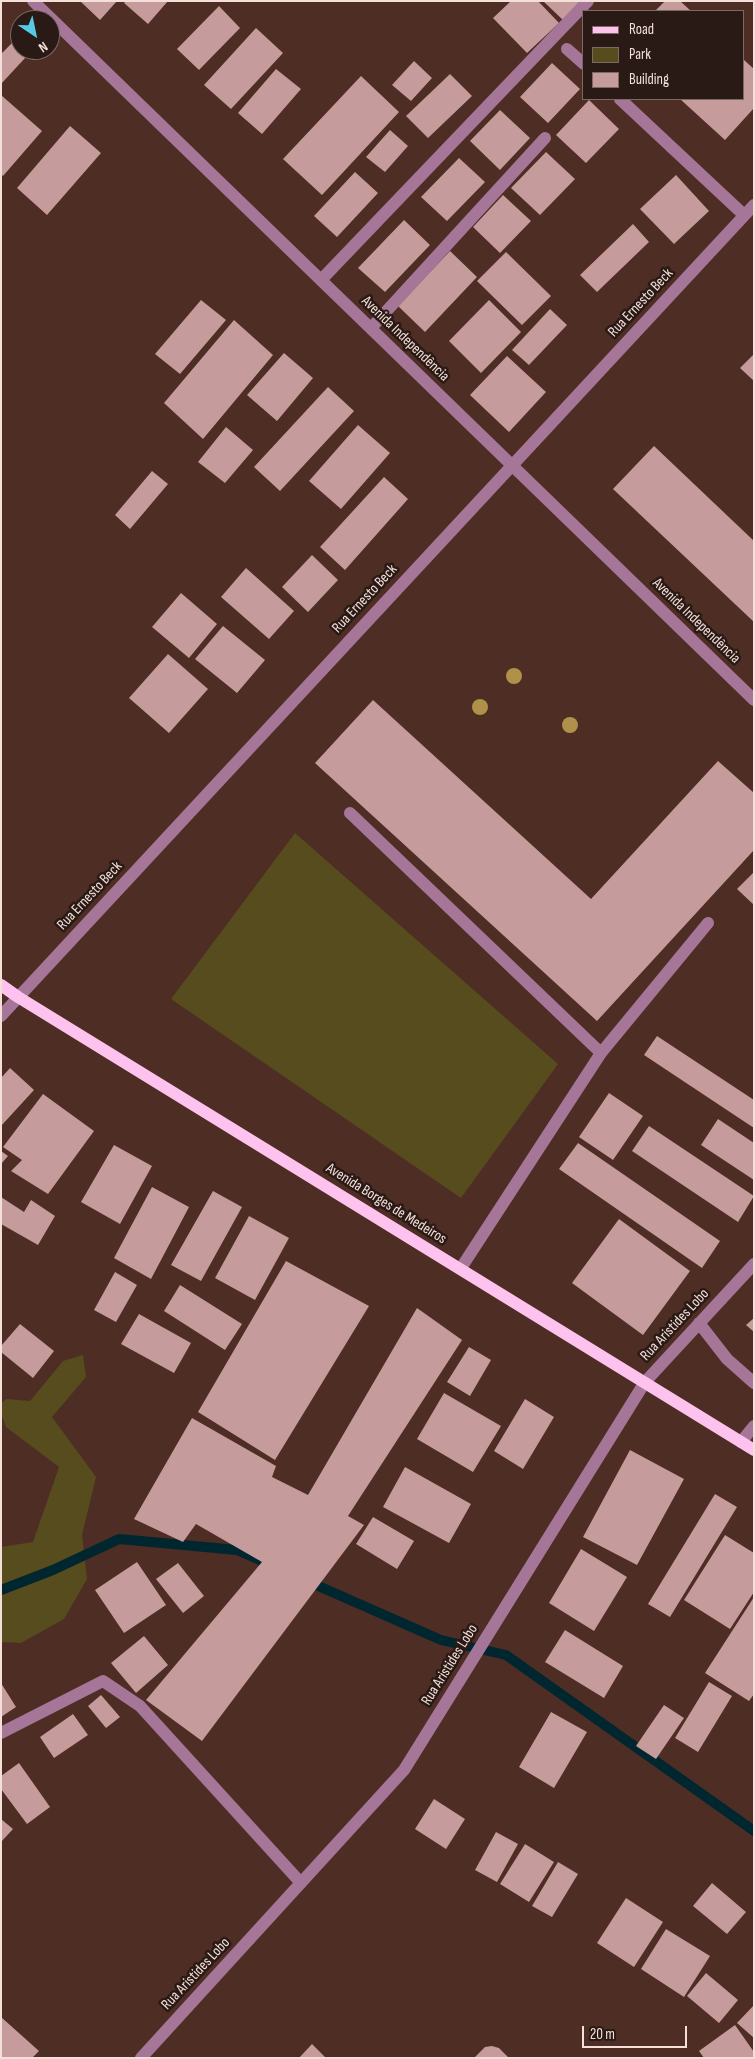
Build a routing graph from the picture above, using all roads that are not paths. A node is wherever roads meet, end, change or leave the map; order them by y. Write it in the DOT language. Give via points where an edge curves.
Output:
graph roads {
  1 [pos="33,1"];
  2 [pos="588,1"];
  3 [pos="567,49"];
  4 [pos="582,62"];
  5 [pos="621,100"];
  6 [pos="545,138"];
  7 [pos="754,205"];
  8 [pos="744,216"];
  9 [pos="321,280"];
  10 [pos="371,328"];
  11 [pos="512,466"];
  12 [pos="754,700"];
  13 [pos="350,813"];
  14 [pos="708,924"];
  15 [pos="1,985"];
  16 [pos="18,997"];
  17 [pos="1,1016"];
  18 [pos="601,1053"];
  19 [pos="754,1264"];
  20 [pos="461,1268"];
  21 [pos="699,1323"];
  22 [pos="645,1382"];
  23 [pos="754,1383"];
  24 [pos="754,1426"];
  25 [pos="741,1442"];
  26 [pos="754,1450"];
  27 [pos="1,1733"];
  28 [pos="301,1883"];
  29 [pos="141,2058"];
  1 -- 9 [label="street, Avenida Independência"];
  2 -- 9 [label="street"];
  3 -- 4 [label="street"];
  5 -- 8 [label="street"];
  6 -- 10 [label="street"];
  7 -- 8 [label="street, Rua Ernesto Beck"];
  8 -- 11 [label="street, Rua Ernesto Beck"];
  9 -- 10 [label="street, Avenida Independência"];
  10 -- 11 [label="street, Avenida Independência"];
  11 -- 12 [label="street, Avenida Independência"];
  11 -- 16 [label="street, Rua Ernesto Beck"];
  13 -- 18 [label="street"];
  14 -- 18 [label="street"];
  15 -- 16 [label="main road, Avenida Borges de Medeiros"];
  16 -- 17 [label="street, Rua Ernesto Beck"];
  16 -- 20 [label="main road, Avenida Borges de Medeiros"];
  18 -- 20 [label="street"];
  19 -- 21 [label="street, Rua Aristides Lobo"];
  20 -- 22 [label="main road, Avenida Borges de Medeiros"];
  21 -- 22 [label="street, Rua Aristides Lobo"];
  21 -- 23 [label="street" via="727,1359"];
  22 -- 25 [label="main road, Avenida Borges de Medeiros"];
  22 -- 28 [label="street, Rua Aristides Lobo" via="404,1770"];
  24 -- 25 [label="street"];
  25 -- 26 [label="main road, Avenida Borges de Medeiros"];
  27 -- 28 [label="street" via="103,1682 140,1706"];
  28 -- 29 [label="street, Rua Aristides Lobo"];
}
